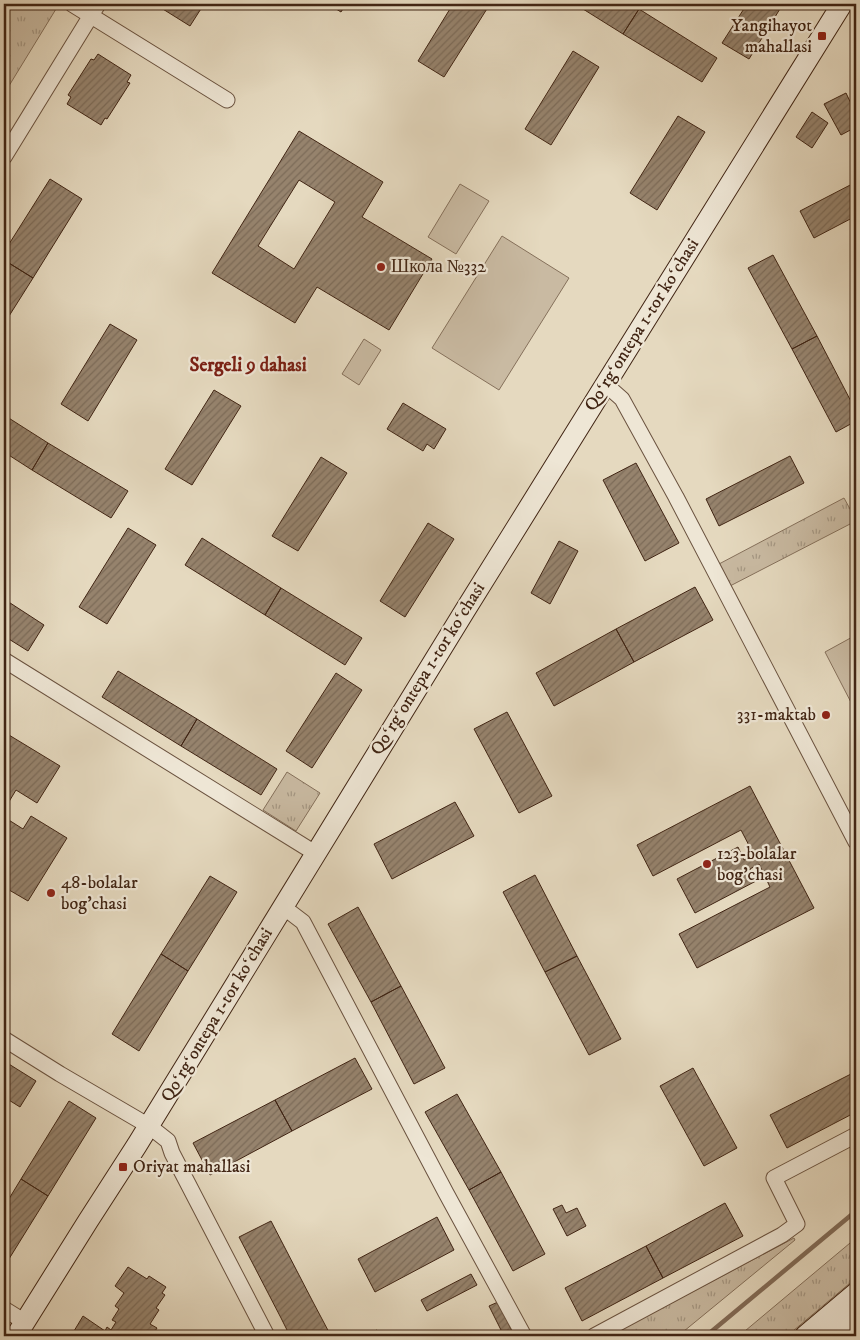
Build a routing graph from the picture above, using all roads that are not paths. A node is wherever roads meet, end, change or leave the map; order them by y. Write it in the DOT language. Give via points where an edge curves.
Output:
graph roads {
  1 [pos="72,4"];
  2 [pos="842,4"];
  3 [pos="95,10"];
  4 [pos="227,100"];
  5 [pos="4,157"];
  6 [pos="604,384"];
  7 [pos="4,660"];
  8 [pos="856,842"];
  9 [pos="315,853"];
  10 [pos="282,906"];
  11 [pos="4,1039"];
  12 [pos="149,1126"];
  13 [pos="856,1135"];
  14 [pos="856,1293"];
  15 [pos="4,1308"];
  16 [pos="849,1320"];
  17 [pos="20,1329"];
  18 [pos="267,1336"];
  19 [pos="524,1336"];
  20 [pos="594,1336"];
  21 [pos="805,1336"];
  22 [pos="829,1336"];
  1 -- 3 [label="street"];
  2 -- 6 [label="street, Qoʻrgʻontepa 1-tor koʻchasi"];
  3 -- 4 [label="street"];
  3 -- 5 [label="street"];
  6 -- 8 [label="street" via="622,399 676,497"];
  6 -- 9 [label="street, Qoʻrgʻontepa 1-tor koʻchasi"];
  7 -- 9 [label="street"];
  9 -- 10 [label="street, Qoʻrgʻontepa 1-tor koʻchasi"];
  10 -- 12 [label="street, Qoʻrgʻontepa 1-tor koʻchasi"];
  10 -- 19 [label="street" via="303,922"];
  11 -- 12 [label="street"];
  12 -- 17 [label="street, Qoʻrgʻontepa 1-tor koʻchasi"];
  12 -- 18 [label="street" via="168,1141"];
  13 -- 20 [label="street" via="774,1178 800,1230 782,1235"];
  14 -- 16 [label="street"];
  15 -- 17 [label="street"];
  16 -- 21 [label="street"];
  16 -- 22 [label="street"];
}
